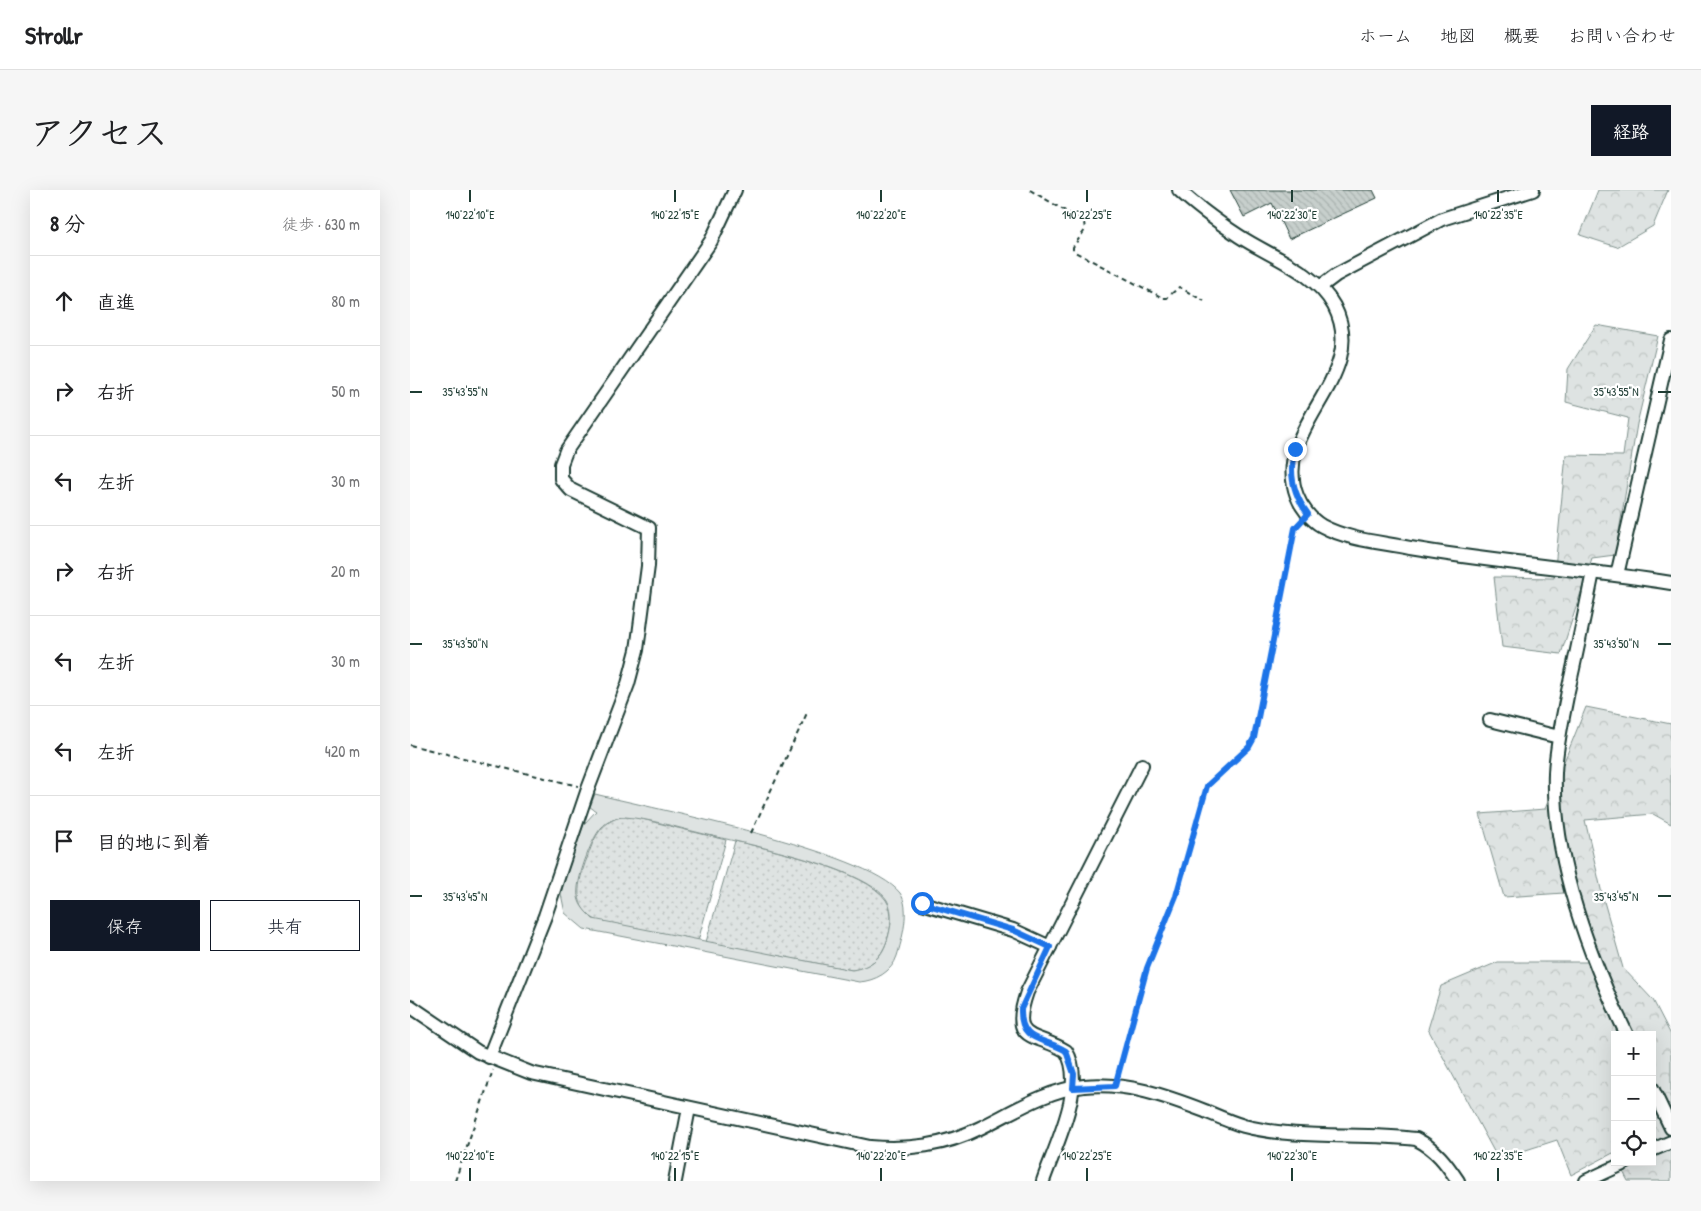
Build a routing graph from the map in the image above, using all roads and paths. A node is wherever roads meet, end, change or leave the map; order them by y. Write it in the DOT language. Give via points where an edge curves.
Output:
graph roads {
  1 [pos="735,190"];
  2 [pos="1030,190"];
  3 [pos="1179,190"];
  4 [pos="1533,190"];
  5 [pos="1320,287"];
  6 [pos="1204,301"];
  7 [pos="1671,340"];
  8 [pos="1308,514"];
  9 [pos="1593,572"];
  10 [pos="1617,575"];
  11 [pos="1666,582"];
  12 [pos="807,713"];
  13 [pos="1490,720"];
  14 [pos="1559,737"];
  15 [pos="410,745"];
  16 [pos="1142,765"];
  17 [pos="588,789"];
  18 [pos="751,833"];
  19 [pos="922,903"];
  20 [pos="1050,947"];
  21 [pos="410,1006"];
  22 [pos="1625,1031"];
  23 [pos="493,1059"];
  24 [pos="1115,1086"];
  25 [pos="1073,1088"];
  26 [pos="1656,1096"];
  27 [pos="689,1108"];
  28 [pos="1671,1128"];
  29 [pos="1671,1142"];
  30 [pos="1656,1148"];
  31 [pos="1618,1166"];
  32 [pos="455,1181"];
  33 [pos="675,1181"];
  34 [pos="1043,1181"];
  35 [pos="1458,1181"];
  36 [pos="1586,1181"];
  1 -- 17 [label="street" via="711,241 566,450 560,464 561,479 571,490 645,524 651,534 637,650 628,684"];
  2 -- 6 [label="path" via="1084,222 1085,230 1073,251 1163,298 1179,287"];
  3 -- 5 [label="street" via="1239,236"];
  4 -- 5 [label="street" via="1442,219 1336,275"];
  5 -- 8 [label="street" via="1335,308 1343,341 1337,370 1292,459 1294,488"];
  7 -- 10 [label="street"];
  8 -- 9 [label="street" via="1320,525 1350,536 1455,556"];
  8 -- 24 [label="path" via="1295,528 1254,738 1249,747 1207,786 1176,896 1147,968"];
  9 -- 10 [label="street"];
  9 -- 14 [label="street"];
  10 -- 11 [label="street"];
  12 -- 18 [label="path"];
  13 -- 14 [label="street"];
  14 -- 22 [label="street" via="1555,805 1574,901 1603,985"];
  15 -- 17 [label="path"];
  16 -- 20 [label="street"];
  17 -- 23 [label="street"];
  19 -- 20 [label="street" via="1013,930"];
  20 -- 25 [label="street" via="1021,1009 1021,1019 1029,1035 1066,1051 1074,1074"];
  21 -- 23 [label="street"];
  23 -- 27 [label="street" via="531,1073"];
  23 -- 32 [label="path"];
  24 -- 25 [label="street"];
  24 -- 35 [label="street" via="1149,1091 1242,1126 1275,1132 1416,1139 1430,1146"];
  25 -- 27 [label="street" via="955,1138 915,1148 870,1146"];
  25 -- 34 [label="street"];
  26 -- 28 [label="street"];
  27 -- 33 [label="street"];
  29 -- 30 [label="street"];
  31 -- 36 [label="street"];
}
